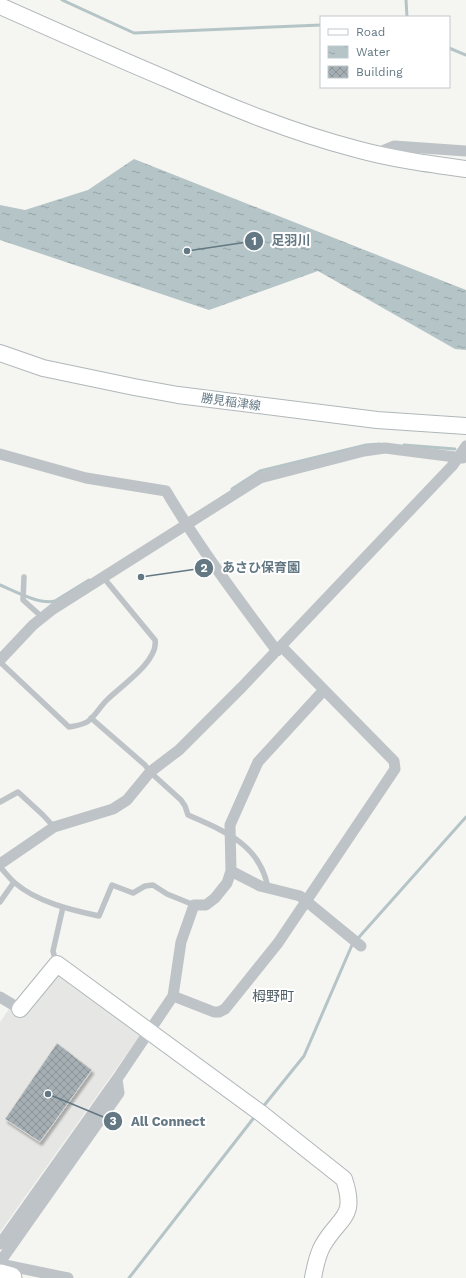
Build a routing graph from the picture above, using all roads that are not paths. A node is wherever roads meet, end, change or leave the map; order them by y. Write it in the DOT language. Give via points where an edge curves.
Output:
graph roads {
  1 [pos="0,0"];
  2 [pos="0,6"];
  3 [pos="46,26"];
  4 [pos="466,151"];
  5 [pos="375,154"];
  6 [pos="466,169"];
  7 [pos="0,353"];
  8 [pos="466,426"];
  9 [pos="466,446"];
  10 [pos="0,454"];
  11 [pos="462,458"];
  12 [pos="184,522"];
  13 [pos="24,577"];
  14 [pos="102,577"];
  15 [pos="42,617"];
  16 [pos="279,648"];
  17 [pos="0,661"];
  18 [pos="324,690"];
  19 [pos="91,718"];
  20 [pos="150,772"];
  21 [pos="0,802"];
  22 [pos="54,827"];
  23 [pos="230,834"];
  24 [pos="0,865"];
  25 [pos="231,871"];
  26 [pos="14,882"];
  27 [pos="268,888"];
  28 [pos="305,900"];
  29 [pos="0,902"];
  30 [pos="194,905"];
  31 [pos="63,907"];
  32 [pos="357,943"];
  33 [pos="57,964"];
  34 [pos="173,996"];
  35 [pos="0,997"];
  36 [pos="20,1009"];
  37 [pos="149,1032"];
  38 [pos="117,1079"];
  39 [pos="0,1244"];
  40 [pos="0,1263"];
  41 [pos="0,1275"];
  42 [pos="11,1278"];
  43 [pos="68,1278"];
  44 [pos="313,1278"];
  1 -- 3 [label="street"];
  2 -- 3 [label="street"];
  3 -- 5 [label="street" via="275,124"];
  4 -- 5 [label="street" via="394,146"];
  5 -- 6 [label="street"];
  7 -- 8 [label="street, 勝見稲津線" via="43,368 178,395 377,420"];
  9 -- 11 [label="street"];
  10 -- 12 [label="street" via="86,478 166,491"];
  11 -- 12 [label="street" via="385,448 364,451 260,478"];
  11 -- 16 [label="street"];
  12 -- 14 [label="street"];
  12 -- 16 [label="street" via="229,587"];
  13 -- 15 [label="lane" via="23,600"];
  14 -- 15 [label="street"];
  14 -- 19 [label="lane" via="156,645 145,664 107,699"];
  15 -- 17 [label="street"];
  16 -- 18 [label="street"];
  16 -- 20 [label="street" via="179,750"];
  17 -- 19 [label="lane" via="69,727 86,723"];
  18 -- 23 [label="street" via="258,762 230,825"];
  18 -- 28 [label="street" via="394,761 395,769"];
  19 -- 20 [label="lane"];
  20 -- 22 [label="street" via="127,800 113,809"];
  20 -- 23 [label="lane" via="181,800 188,815"];
  21 -- 22 [label="lane" via="18,792"];
  22 -- 24 [label="street"];
  23 -- 25 [label="street"];
  23 -- 27 [label="lane" via="250,850 258,861 266,875"];
  24 -- 26 [label="lane"];
  25 -- 27 [label="street"];
  25 -- 30 [label="street" via="227,883 215,898 206,905"];
  26 -- 29 [label="lane"];
  26 -- 31 [label="lane" via="25,890"];
  27 -- 28 [label="street" via="300,896"];
  28 -- 32 [label="street"];
  28 -- 34 [label="street" via="278,943 225,1009 214,1012"];
  30 -- 31 [label="lane" via="153,885 145,886 133,893 112,885 99,916"];
  30 -- 34 [label="street" via="181,942"];
  31 -- 33 [label="lane" via="53,951"];
  33 -- 36 [label="street"];
  33 -- 37 [label="street"];
  34 -- 37 [label="street"];
  35 -- 36 [label="street"];
  37 -- 38 [label="street"];
  37 -- 44 [label="street" via="344,1179 349,1203 347,1213 322,1246"];
  38 -- 39 [label="street"];
  38 -- 40 [label="street" via="119,1092"];
  40 -- 43 [label="street"];
  41 -- 42 [label="highway"];
}
